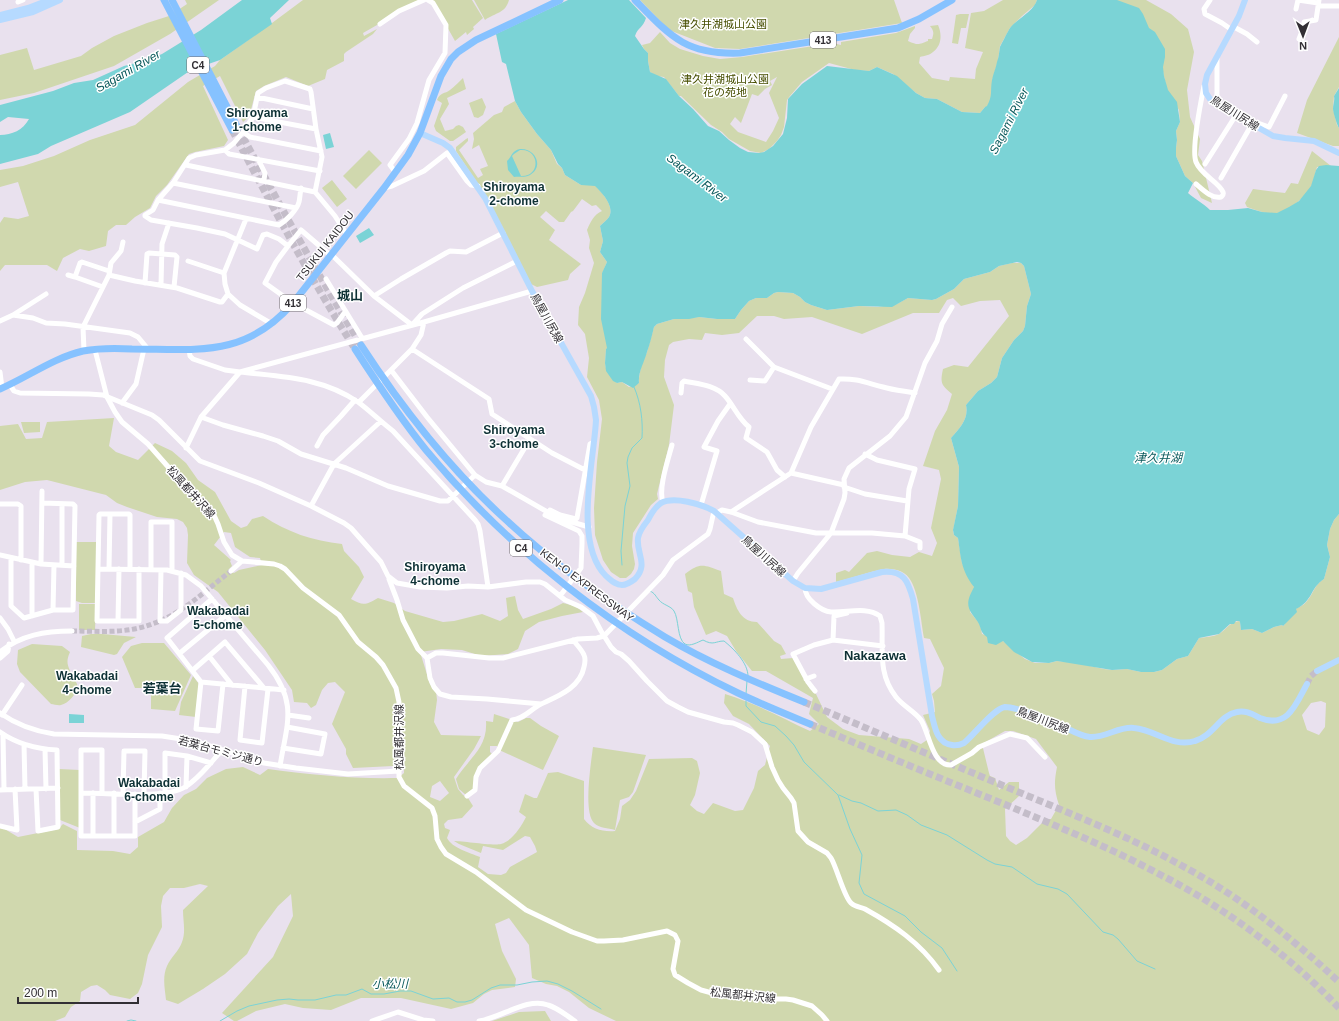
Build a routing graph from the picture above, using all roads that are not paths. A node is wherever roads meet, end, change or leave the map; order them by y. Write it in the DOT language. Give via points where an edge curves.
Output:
graph roads {
  1 [pos="49,0"];
  2 [pos="60,0"];
  3 [pos="164,0"];
  4 [pos="172,0"];
  5 [pos="424,0"];
  6 [pos="428,0"];
  7 [pos="560,0"];
  8 [pos="635,0"];
  9 [pos="952,0"];
  10 [pos="1210,0"];
  11 [pos="1246,0"];
  12 [pos="1318,3"];
  13 [pos="1339,6"];
  14 [pos="1296,9"];
  15 [pos="0,15"];
  16 [pos="0,20"];
  17 [pos="380,24"];
  18 [pos="1233,28"];
  19 [pos="1298,39"];
  20 [pos="1257,42"];
  21 [pos="1217,56"];
  22 [pos="1205,83"];
  23 [pos="1284,96"];
  24 [pos="258,98"];
  25 [pos="1217,104"];
  26 [pos="313,108"];
  27 [pos="1236,115"];
  28 [pos="253,117"];
  29 [pos="1252,124"];
  30 [pos="316,129"];
  31 [pos="238,130"];
  32 [pos="420,132"];
  33 [pos="225,150"];
  34 [pos="321,151"];
  35 [pos="1339,153"];
  36 [pos="258,159"];
  37 [pos="1205,164"];
  38 [pos="186,165"];
  39 [pos="320,171"];
  40 [pos="396,173"];
  41 [pos="1221,178"];
  42 [pos="264,180"];
  43 [pos="173,183"];
  44 [pos="1196,184"];
  45 [pos="478,186"];
  46 [pos="301,188"];
  47 [pos="384,188"];
  48 [pos="315,192"];
  49 [pos="158,200"];
  50 [pos="296,208"];
  51 [pos="246,218"];
  52 [pos="169,223"];
  53 [pos="503,233"];
  54 [pos="347,235"];
  55 [pos="237,240"];
  56 [pos="123,242"];
  57 [pos="288,246"];
  58 [pos="162,253"];
  59 [pos="332,254"];
  60 [pos="188,261"];
  61 [pos="517,262"];
  62 [pos="109,273"];
  63 [pos="224,273"];
  64 [pos="68,275"];
  65 [pos="75,277"];
  66 [pos="145,283"];
  67 [pos="326,283"];
  68 [pos="161,285"];
  69 [pos="103,287"];
  70 [pos="174,287"];
  71 [pos="532,291"];
  72 [pos="46,294"];
  73 [pos="228,294"];
  74 [pos="374,296"];
  75 [pos="293,303"];
  76 [pos="952,307"];
  77 [pos="345,312"];
  78 [pos="13,315"];
  79 [pos="0,321"];
  80 [pos="424,322"];
  81 [pos="272,324"];
  82 [pos="412,325"];
  83 [pos="83,327"];
  84 [pos="746,339"];
  85 [pos="359,344"];
  86 [pos="146,349"];
  87 [pos="189,349"];
  88 [pos="412,349"];
  89 [pos="95,350"];
  90 [pos="84,351"];
  91 [pos="774,367"];
  92 [pos="390,371"];
  93 [pos="0,372"];
  94 [pos="240,372"];
  95 [pos="750,380"];
  96 [pos="10,385"];
  97 [pos="1,388"];
  98 [pos="832,389"];
  99 [pos="681,393"];
  100 [pos="915,393"];
  101 [pos="108,397"];
  102 [pos="357,401"];
  103 [pos="122,403"];
  104 [pos="730,404"];
  105 [pos="201,417"];
  106 [pos="380,422"];
  107 [pos="530,439"];
  108 [pos="594,442"];
  109 [pos="672,445"];
  110 [pos="316,446"];
  111 [pos="186,448"];
  112 [pos="865,454"];
  113 [pos="334,464"];
  114 [pos="585,470"];
  115 [pos="791,473"];
  116 [pos="474,476"];
  117 [pos="784,477"];
  118 [pos="502,486"];
  119 [pos="844,486"];
  120 [pos="42,491"];
  121 [pos="454,494"];
  122 [pos="907,501"];
  123 [pos="663,502"];
  124 [pos="42,503"];
  125 [pos="0,504"];
  126 [pos="62,504"];
  127 [pos="701,505"];
  128 [pos="311,506"];
  129 [pos="538,507"];
  130 [pos="715,512"];
  131 [pos="731,512"];
  132 [pos="110,514"];
  133 [pos="589,527"];
  134 [pos="831,534"];
  135 [pos="905,536"];
  136 [pos="920,548"];
  137 [pos="0,555"];
  138 [pos="11,558"];
  139 [pos="21,560"];
  140 [pos="242,561"];
  141 [pos="32,563"];
  142 [pos="41,564"];
  143 [pos="54,565"];
  144 [pos="62,565"];
  145 [pos="74,566"];
  146 [pos="98,569"];
  147 [pos="109,569"];
  148 [pos="119,569"];
  149 [pos="130,569"];
  150 [pos="140,569"];
  151 [pos="151,569"];
  152 [pos="161,570"];
  153 [pos="172,571"];
  154 [pos="231,571"];
  155 [pos="181,573"];
  156 [pos="388,576"];
  157 [pos="793,581"];
  158 [pos="488,587"];
  159 [pos="806,588"];
  160 [pos="562,594"];
  161 [pos="212,599"];
  162 [pos="54,610"];
  163 [pos="849,611"];
  164 [pos="226,615"];
  165 [pos="32,616"];
  166 [pos="0,618"];
  167 [pos="118,621"];
  168 [pos="72,631"];
  169 [pos="604,636"];
  170 [pos="574,640"];
  171 [pos="833,640"];
  172 [pos="12,643"];
  173 [pos="883,646"];
  174 [pos="0,652"];
  175 [pos="180,653"];
  176 [pos="209,656"];
  177 [pos="0,658"];
  178 [pos="427,658"];
  179 [pos="1339,660"];
  180 [pos="192,670"];
  181 [pos="1317,671"];
  182 [pos="814,676"];
  183 [pos="806,679"];
  184 [pos="201,682"];
  185 [pos="223,684"];
  186 [pos="1306,684"];
  187 [pos="22,685"];
  188 [pos="232,685"];
  189 [pos="245,686"];
  190 [pos="266,688"];
  191 [pos="284,690"];
  192 [pos="815,691"];
  193 [pos="804,702"];
  194 [pos="541,704"];
  195 [pos="1,714"];
  196 [pos="288,715"];
  197 [pos="309,718"];
  198 [pos="810,724"];
  199 [pos="287,727"];
  200 [pos="1,733"];
  201 [pos="24,744"];
  202 [pos="283,748"];
  203 [pos="45,749"];
  204 [pos="222,750"];
  205 [pos="187,756"];
  206 [pos="1046,757"];
  207 [pos="211,763"];
  208 [pos="280,766"];
  209 [pos="399,771"];
  210 [pos="186,787"];
  211 [pos="46,788"];
  212 [pos="58,788"];
  213 [pos="2,789"];
  214 [pos="16,789"];
  215 [pos="25,789"];
  216 [pos="36,789"];
  217 [pos="82,793"];
  218 [pos="93,793"];
  219 [pos="102,793"];
  220 [pos="114,793"];
  221 [pos="124,793"];
  222 [pos="162,793"];
  223 [pos="135,794"];
  224 [pos="144,794"];
  225 [pos="467,796"];
  226 [pos="135,822"];
  227 [pos="0,826"];
  228 [pos="93,836"];
  229 [pos="114,836"];
  230 [pos="939,970"];
  231 [pos="372,1021"];
  232 [pos="433,1021"];
  233 [pos="479,1021"];
  234 [pos="575,1021"];
  235 [pos="827,1021"];
  1 -- 15 [label="main road"];
  2 -- 16 [label="main road" via="34,12"];
  3 -- 31 [label="highway, C4"];
  4 -- 31 [label="highway, C4"];
  5 -- 17 [label="street" via="399,11"];
  6 -- 40 [label="street" via="433,3 446,25 445,54 429,80 417,123 390,165"];
  7 -- 32 [label="highway, TSUKUI KAIDOU / 413" via="476,40 458,52 441,76"];
  8 -- 9 [label="highway, 413" via="664,30 680,41 704,51 726,54 898,28 919,20"];
  10 -- 18 [label="street" via="1204,9 1205,14"];
  11 -- 18 [label="main road, 鳥屋川尻線"];
  12 -- 13 [label="street"];
  12 -- 14 [label="street" via="1298,0"];
  12 -- 19 [label="street" via="1316,20 1304,22"];
  18 -- 20 [label="street"];
  18 -- 21 [label="main road, 鳥屋川尻線"];
  21 -- 22 [label="main road, 鳥屋川尻線"];
  21 -- 25 [label="street"];
  22 -- 25 [label="main road, 鳥屋川尻線" via="1208,96"];
  22 -- 44 [label="street" via="1195,158 1202,171 1223,195 1217,198"];
  23 -- 29 [label="street" via="1269,127 1257,122"];
  24 -- 26 [label="street"];
  24 -- 26 [label="street" via="258,93 266,88 287,81 310,89"];
  24 -- 28 [label="street"];
  25 -- 27 [label="main road, 鳥屋川尻線"];
  26 -- 30 [label="street"];
  27 -- 29 [label="main road, 鳥屋川尻線"];
  27 -- 37 [label="street"];
  28 -- 30 [label="street"];
  28 -- 31 [label="street"];
  29 -- 35 [label="main road, 鳥屋川尻線" via="1273,136 1314,141"];
  29 -- 41 [label="street"];
  30 -- 34 [label="street"];
  31 -- 33 [label="street" via="234,143"];
  31 -- 34 [label="street" via="250,137"];
  32 -- 40 [label="highway, TSUKUI KAIDOU / 413"];
  32 -- 45 [label="main road, 鳥屋川尻線" via="448,146"];
  33 -- 36 [label="street" via="230,154"];
  33 -- 38 [label="street" via="196,155 190,158"];
  34 -- 39 [label="street"];
  36 -- 39 [label="street"];
  36 -- 42 [label="street" via="265,173"];
  38 -- 42 [label="street"];
  38 -- 43 [label="street"];
  39 -- 48 [label="street"];
  40 -- 47 [label="highway, TSUKUI KAIDOU / 413"];
  42 -- 46 [label="street"];
  43 -- 49 [label="street"];
  43 -- 50 [label="street"];
  45 -- 47 [label="street" via="467,181 447,153 424,171"];
  45 -- 53 [label="main road, 鳥屋川尻線"];
  46 -- 48 [label="street"];
  46 -- 50 [label="street"];
  47 -- 54 [label="highway, TSUKUI KAIDOU / 413"];
  48 -- 54 [label="street"];
  49 -- 51 [label="street"];
  49 -- 52 [label="street" via="152,211 145,216 151,220"];
  50 -- 51 [label="street" via="279,224"];
  51 -- 55 [label="street"];
  52 -- 55 [label="street" via="224,234"];
  52 -- 58 [label="street" via="162,244"];
  53 -- 61 [label="main road, 鳥屋川尻線"];
  53 -- 74 [label="street" via="466,252 446,252"];
  54 -- 59 [label="highway, TSUKUI KAIDOU / 413"];
  55 -- 57 [label="street" via="257,249 263,235 267,234"];
  55 -- 63 [label="street"];
  56 -- 62 [label="street"];
  57 -- 59 [label="street" via="301,230 328,254"];
  57 -- 75 [label="street" via="276,262 266,283"];
  58 -- 66 [label="street" via="147,254"];
  58 -- 68 [label="street"];
  58 -- 70 [label="street" via="177,257"];
  59 -- 74 [label="street"];
  59 -- 75 [label="highway, TSUKUI KAIDOU / 413"];
  60 -- 63 [label="street"];
  61 -- 71 [label="main road, 鳥屋川尻線"];
  61 -- 82 [label="street" via="463,288 422,314"];
  62 -- 65 [label="street" via="82,262"];
  62 -- 66 [label="street"];
  62 -- 69 [label="street"];
  63 -- 73 [label="street"];
  64 -- 65 [label="street"];
  65 -- 69 [label="street"];
  66 -- 68 [label="street"];
  67 -- 77 [label="street"];
  68 -- 70 [label="street"];
  69 -- 83 [label="street"];
  70 -- 73 [label="street" via="220,302"];
  71 -- 80 [label="street"];
  71 -- 108 [label="main road, 鳥屋川尻線" via="591,396 596,417"];
  72 -- 78 [label="street"];
  73 -- 81 [label="street"];
  74 -- 82 [label="street"];
  75 -- 77 [label="street" via="334,325"];
  75 -- 81 [label="highway, TSUKUI KAIDOU / 413"];
  76 -- 100 [label="street" via="925,363"];
  77 -- 85 [label="street"];
  78 -- 79 [label="street"];
  78 -- 83 [label="street" via="34,318 46,323"];
  80 -- 82 [label="street"];
  80 -- 88 [label="street" via="421,335"];
  81 -- 87 [label="highway, TSUKUI KAIDOU / 413" via="252,337 232,345"];
  82 -- 85 [label="street"];
  83 -- 86 [label="street" via="130,333 138,337"];
  83 -- 90 [label="street"];
  84 -- 91 [label="street"];
  85 -- 94 [label="street"];
  85 -- 193 [label="highway, KEN-O EXPRESSWAY / C4" via="432,443 474,489 533,544 616,605 666,637 738,675"];
  85 -- 198 [label="highway, KEN-O EXPRESSWAY / C4" via="385,395 425,448 467,496 522,550 554,577 661,651 738,693"];
  86 -- 87 [label="highway, TSUKUI KAIDOU / 413"];
  86 -- 89 [label="highway, TSUKUI KAIDOU / 413"];
  86 -- 103 [label="street" via="136,384"];
  87 -- 94 [label="street" via="193,360"];
  88 -- 92 [label="street"];
  88 -- 107 [label="street" via="489,400 492,414"];
  89 -- 90 [label="highway, TSUKUI KAIDOU / 413"];
  89 -- 101 [label="street, 松風都井沢線"];
  90 -- 96 [label="highway, TSUKUI KAIDOU / 413" via="58,360"];
  91 -- 95 [label="street" via="765,381"];
  91 -- 98 [label="street"];
  92 -- 102 [label="street"];
  92 -- 116 [label="street"];
  93 -- 97 [label="street"];
  94 -- 102 [label="street" via="326,385"];
  94 -- 105 [label="street"];
  96 -- 97 [label="highway, TSUKUI KAIDOU / 413"];
  96 -- 101 [label="street" via="14,391 20,393 94,394"];
  98 -- 100 [label="street" via="839,378 851,378"];
  98 -- 115 [label="street" via="811,426"];
  99 -- 104 [label="street" via="682,381 712,387 721,392"];
  100 -- 112 [label="street" via="903,422 890,436"];
  101 -- 103 [label="street"];
  101 -- 140 [label="street, 松風都井沢線" via="122,422 148,444 213,513 226,547"];
  102 -- 106 [label="street"];
  102 -- 110 [label="street" via="323,435"];
  103 -- 111 [label="street" via="157,418"];
  104 -- 117 [label="street" via="738,417 749,427 746,438 767,452 776,470"];
  104 -- 127 [label="street" via="704,447 717,451"];
  105 -- 111 [label="street"];
  105 -- 113 [label="street" via="278,441 301,454"];
  106 -- 113 [label="street"];
  106 -- 121 [label="street" via="393,431"];
  107 -- 114 [label="street"];
  107 -- 118 [label="street"];
  108 -- 114 [label="street" via="590,444"];
  108 -- 133 [label="main road, 鳥屋川尻線" via="588,498"];
  109 -- 123 [label="street" via="662,484"];
  111 -- 128 [label="street" via="206,464 259,483"];
  112 -- 119 [label="street" via="849,468"];
  112 -- 122 [label="street" via="883,462 915,469"];
  113 -- 121 [label="street" via="388,486 440,501 448,501"];
  113 -- 128 [label="street"];
  114 -- 129 [label="street" via="577,519 560,515 544,506"];
  115 -- 117 [label="street"];
  115 -- 119 [label="street"];
  116 -- 118 [label="street"];
  116 -- 121 [label="street"];
  117 -- 131 [label="street"];
  118 -- 129 [label="street"];
  119 -- 122 [label="street" via="865,494"];
  119 -- 134 [label="street" via="844,499"];
  120 -- 124 [label="street"];
  121 -- 158 [label="street" via="478,524"];
  122 -- 135 [label="street"];
  123 -- 127 [label="main road, 鳥屋川尻線" via="672,500"];
  123 -- 133 [label="main road, 鳥屋川尻線" via="655,508 639,535 642,566 636,578 627,584 613,582 598,566 592,551"];
  124 -- 126 [label="street"];
  124 -- 142 [label="street"];
  125 -- 139 [label="street" via="21,506"];
  126 -- 144 [label="street"];
  126 -- 145 [label="street" via="75,506"];
  127 -- 130 [label="main road, 鳥屋川尻線"];
  128 -- 156 [label="street" via="351,528 381,562"];
  129 -- 133 [label="street" via="558,518"];
  129 -- 160 [label="street" via="547,516 580,533 582,564"];
  130 -- 131 [label="street"];
  130 -- 157 [label="main road, 鳥屋川尻線"];
  130 -- 169 [label="street" via="708,534 673,560 654,585"];
  131 -- 134 [label="street" via="758,522"];
  132 -- 146 [label="street" via="98,515"];
  132 -- 147 [label="street"];
  132 -- 149 [label="street" via="130,515"];
  134 -- 135 [label="street" via="872,533"];
  134 -- 157 [label="street"];
  135 -- 136 [label="street" via="920,542"];
  137 -- 138 [label="street"];
  138 -- 139 [label="street"];
  138 -- 165 [label="street" via="11,606 24,618"];
  139 -- 141 [label="street"];
  140 -- 154 [label="street"];
  140 -- 209 [label="street, 松風都井沢線" via="274,564 285,569 304,588 339,615 358,642 383,665 396,688 399,702"];
  141 -- 142 [label="street"];
  141 -- 165 [label="street"];
  142 -- 143 [label="street"];
  143 -- 144 [label="street"];
  143 -- 162 [label="street"];
  144 -- 145 [label="street"];
  145 -- 162 [label="street" via="74,608"];
  146 -- 147 [label="street"];
  146 -- 167 [label="street" via="97,621"];
  147 -- 148 [label="street"];
  148 -- 149 [label="street"];
  148 -- 167 [label="street"];
  149 -- 150 [label="street"];
  150 -- 151 [label="street"];
  150 -- 167 [label="street" via="139,621"];
  151 -- 152 [label="street"];
  151 -- 153 [label="street" via="151,522 172,522"];
  152 -- 153 [label="street"];
  152 -- 155 [label="street" via="160,621 167,621 181,610"];
  153 -- 155 [label="street"];
  155 -- 161 [label="street" via="196,582"];
  156 -- 158 [label="street" via="397,583 420,587"];
  156 -- 178 [label="street" via="403,620 418,649"];
  157 -- 159 [label="main road, 鳥屋川尻線"];
  158 -- 160 [label="street" via="540,582"];
  159 -- 163 [label="street" via="805,592 810,600 822,608 830,612"];
  159 -- 186 [label="main road, 鳥屋川尻線" via="821,589 886,572 899,574 907,580 913,599 934,725 939,738 949,744 960,745 997,710 1006,707 1037,715 1089,737 1134,728 1175,742 1188,742 1207,736 1227,716 1236,712 1246,712 1269,720 1282,719 1295,708"];
  160 -- 169 [label="street" via="568,601 592,615"];
  161 -- 164 [label="street"];
  161 -- 175 [label="street" via="167,638"];
  162 -- 165 [label="street"];
  163 -- 171 [label="street" via="834,616"];
  163 -- 173 [label="street" via="873,612 880,616"];
  164 -- 175 [label="street"];
  164 -- 191 [label="street" via="273,671"];
  166 -- 172 [label="street" via="8,629"];
  168 -- 172 [label="street" via="43,633"];
  169 -- 170 [label="street"];
  169 -- 230 [label="street" via="616,652 629,661 674,705 688,712 738,725 763,741 778,780 792,798 798,831 808,842 831,858 851,903 894,926 917,944"];
  170 -- 178 [label="street" via="503,658 436,653"];
  170 -- 194 [label="street" via="585,657 582,675 574,685"];
  171 -- 173 [label="street"];
  171 -- 183 [label="street" via="793,654"];
  172 -- 174 [label="street"];
  172 -- 177 [label="street"];
  173 -- 206 [label="street" via="886,683 896,698 924,724 934,753 943,763 951,765 979,747 1010,734 1027,738"];
  175 -- 180 [label="street"];
  176 -- 180 [label="street"];
  176 -- 188 [label="street"];
  176 -- 190 [label="street" via="225,642"];
  178 -- 194 [label="street" via="432,683 442,695"];
  179 -- 181 [label="main road"];
  180 -- 184 [label="street"];
  182 -- 183 [label="street"];
  183 -- 192 [label="street"];
  184 -- 185 [label="street"];
  184 -- 185 [label="street" via="196,728 218,731"];
  185 -- 188 [label="street"];
  187 -- 195 [label="street"];
  188 -- 189 [label="street"];
  189 -- 190 [label="street"];
  189 -- 190 [label="street" via="240,740 262,743"];
  190 -- 191 [label="street"];
  191 -- 196 [label="street"];
  194 -- 225 [label="street" via="520,719 512,720 501,747 482,765 476,777 475,790"];
  195 -- 204 [label="street, 若葉台モミジ通り" via="42,733 162,736 194,741"];
  196 -- 197 [label="street"];
  196 -- 199 [label="street"];
  199 -- 202 [label="street"];
  199 -- 202 [label="street" via="324,734 321,754"];
  200 -- 201 [label="street"];
  200 -- 213 [label="street"];
  201 -- 203 [label="street"];
  201 -- 215 [label="street"];
  202 -- 208 [label="street"];
  203 -- 211 [label="street"];
  203 -- 212 [label="street" via="57,750"];
  204 -- 207 [label="street"];
  204 -- 208 [label="street, 若葉台モミジ通り"];
  205 -- 207 [label="street"];
  205 -- 210 [label="street"];
  205 -- 222 [label="street" via="165,753"];
  207 -- 210 [label="street"];
  208 -- 209 [label="street, 若葉台モミジ通り" via="348,774"];
  209 -- 235 [label="street, 松風都井沢線" via="404,786 430,804 435,816 437,839 446,854 476,872 526,910 597,941 623,940 670,932 675,935 678,942 674,969 675,975 679,978 706,992 797,1001 818,1010"];
  210 -- 222 [label="street"];
  211 -- 212 [label="street"];
  211 -- 216 [label="street"];
  212 -- 216 [label="street" via="58,827 38,831"];
  213 -- 214 [label="street"];
  214 -- 215 [label="street"];
  214 -- 227 [label="street" via="17,830"];
  215 -- 216 [label="street"];
  217 -- 218 [label="street"];
  217 -- 219 [label="street" via="81,750 102,750"];
  217 -- 228 [label="street" via="81,836"];
  218 -- 219 [label="street"];
  218 -- 228 [label="street"];
  219 -- 220 [label="street"];
  220 -- 221 [label="street"];
  220 -- 229 [label="street"];
  221 -- 223 [label="street"];
  221 -- 224 [label="street" via="124,750 145,751"];
  222 -- 224 [label="street"];
  222 -- 226 [label="street" via="160,809"];
  223 -- 224 [label="street"];
  223 -- 226 [label="street"];
  226 -- 229 [label="street" via="135,836"];
  228 -- 229 [label="street"];
  231 -- 232 [label="street" via="398,1012"];
  233 -- 234 [label="street" via="524,1006 542,1003"];
}
